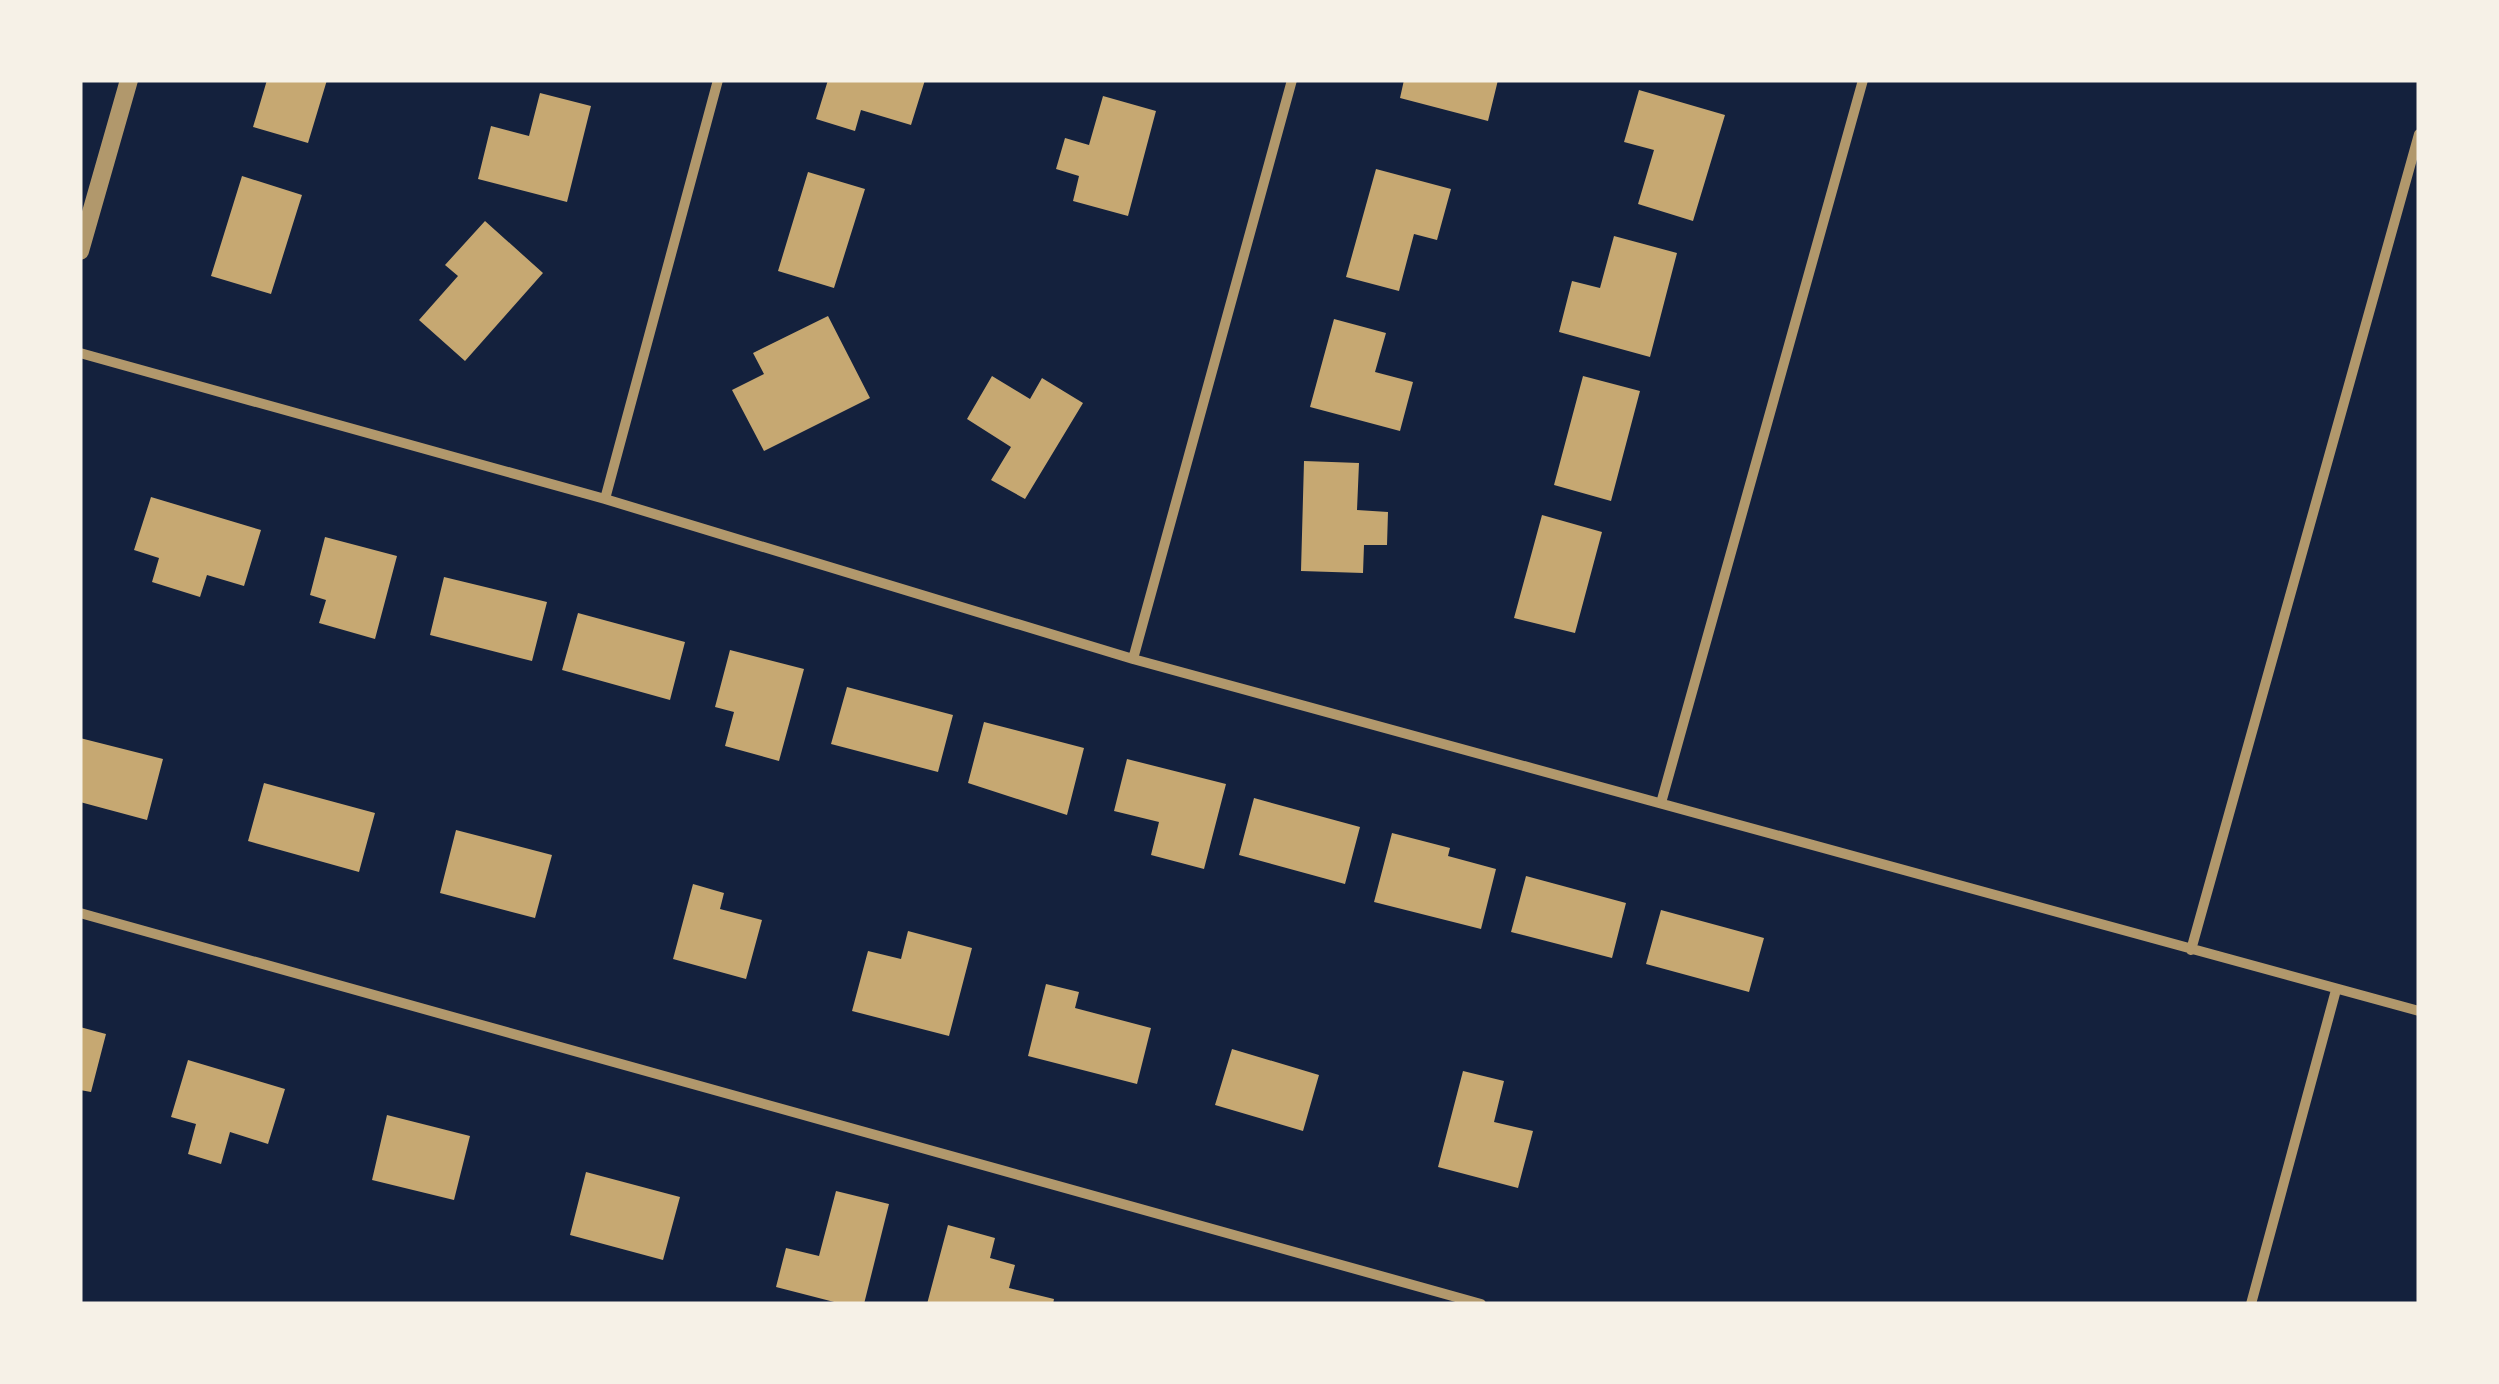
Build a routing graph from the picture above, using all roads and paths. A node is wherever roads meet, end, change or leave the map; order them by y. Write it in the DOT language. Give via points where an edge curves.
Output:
graph roads {
  1 [pos="129,80"];
  2 [pos="718,80"];
  3 [pos="1292,80"];
  4 [pos="1863,80"];
  5 [pos="2419,134"];
  6 [pos="80,251"];
  7 [pos="80,353"];
  8 [pos="605,498"];
  9 [pos="1133,659"];
  10 [pos="1660,803"];
  11 [pos="80,913"];
  12 [pos="2192,950"];
  13 [pos="2336,990"];
  14 [pos="2419,1011"];
  15 [pos="1480,1304"];
  16 [pos="2250,1304"];
  1 -- 6 [label="street"];
  2 -- 8 [label="street"];
  3 -- 9 [label="street"];
  4 -- 10 [label="street"];
  5 -- 12 [label="street"];
  7 -- 8 [label="street"];
  8 -- 9 [label="street"];
  9 -- 10 [label="street"];
  10 -- 12 [label="street"];
  11 -- 15 [label="street"];
  12 -- 13 [label="street"];
  13 -- 14 [label="street"];
  13 -- 16 [label="street"];
}
